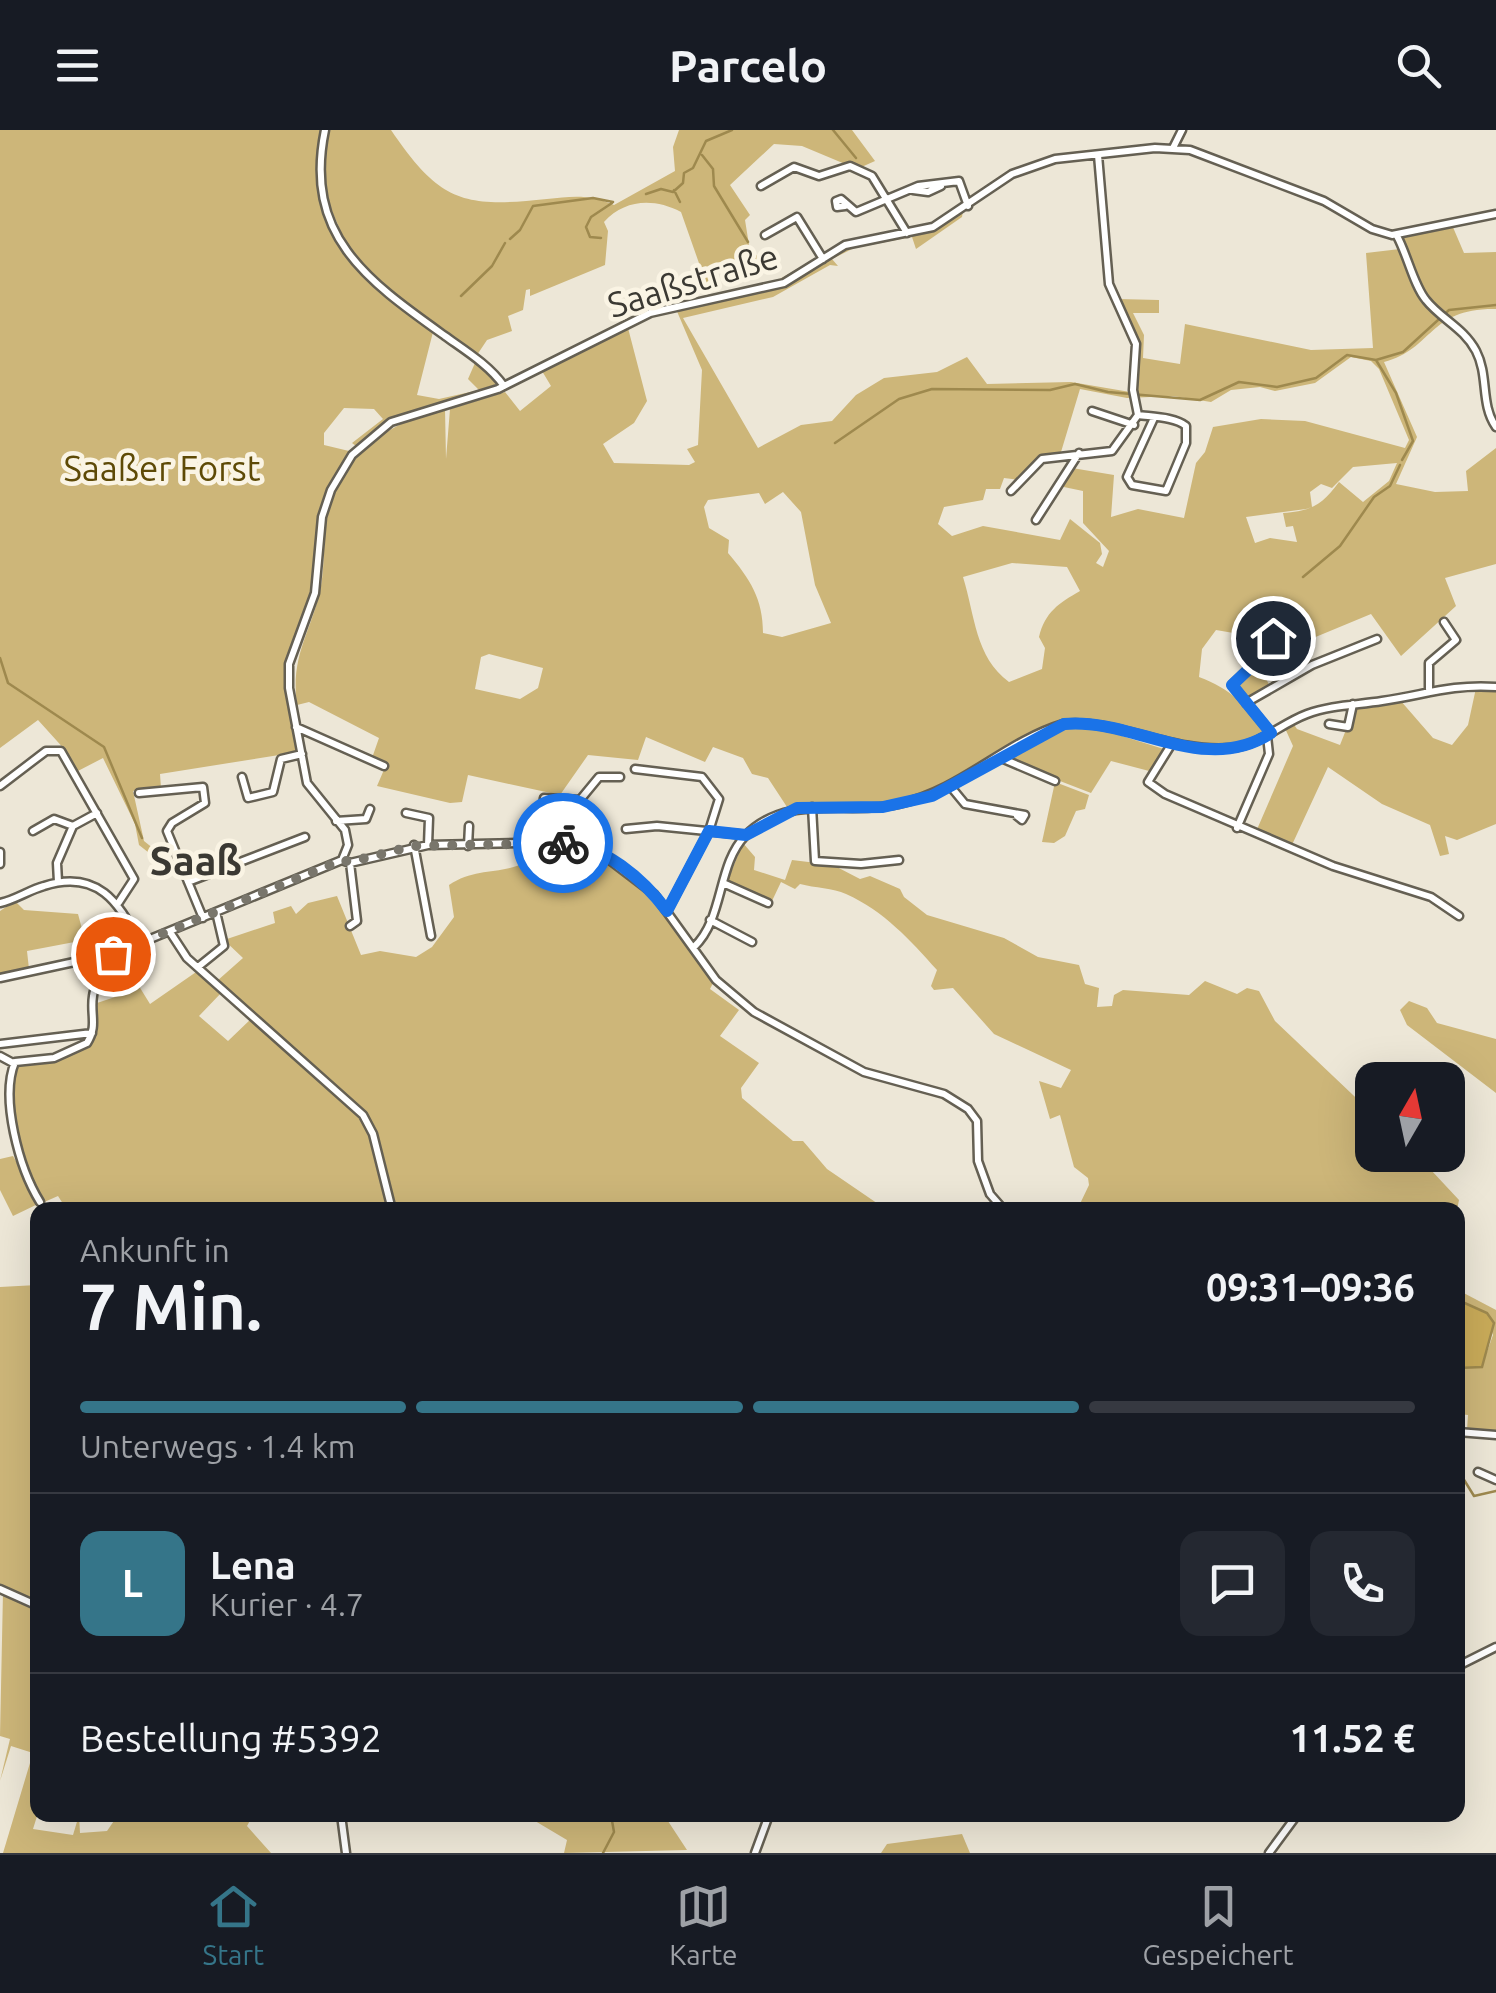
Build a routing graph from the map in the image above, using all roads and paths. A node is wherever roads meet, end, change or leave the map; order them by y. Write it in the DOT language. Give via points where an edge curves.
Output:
graph roads {
  1 [pos="325,130"];
  2 [pos="1182,130"];
  3 [pos="1173,148"];
  4 [pos="1098,155"];
  5 [pos="761,186"];
  6 [pos="886,200"];
  7 [pos="846,206"];
  8 [pos="968,206"];
  9 [pos="1496,214"];
  10 [pos="903,233"];
  11 [pos="765,235"];
  12 [pos="1397,235"];
  13 [pos="822,259"];
  14 [pos="504,386"];
  15 [pos="1092,411"];
  16 [pos="1138,416"];
  17 [pos="1154,418"];
  18 [pos="1134,425"];
  19 [pos="1496,426"];
  20 [pos="1080,452"];
  21 [pos="1011,492"];
  22 [pos="1036,520"];
  23 [pos="1276,610"];
  24 [pos="1444,622"];
  25 [pos="1377,640"];
  26 [pos="1496,687"];
  27 [pos="1429,689"];
  28 [pos="1246,703"];
  29 [pos="1353,704"];
  30 [pos="1329,724"];
  31 [pos="296,726"];
  32 [pos="1269,734"];
  33 [pos="1170,745"];
  34 [pos="302,754"];
  35 [pos="1000,758"];
  36 [pos="384,766"];
  37 [pos="636,769"];
  38 [pos="242,777"];
  39 [pos="620,777"];
  40 [pos="1055,780"];
  41 [pos="0,786"];
  42 [pos="951,787"];
  43 [pos="139,793"];
  44 [pos="812,807"];
  45 [pos="370,809"];
  46 [pos="96,813"];
  47 [pos="406,813"];
  48 [pos="1017,816"];
  49 [pos="336,820"];
  50 [pos="73,826"];
  51 [pos="469,826"];
  52 [pos="1236,828"];
  53 [pos="626,829"];
  54 [pos="33,831"];
  55 [pos="709,831"];
  56 [pos="746,835"];
  57 [pos="305,838"];
  58 [pos="428,844"];
  59 [pos="537,844"];
  60 [pos="414,846"];
  61 [pos="468,846"];
  62 [pos="0,852"];
  63 [pos="899,860"];
  64 [pos="346,861"];
  65 [pos="0,864"];
  66 [pos="58,882"];
  67 [pos="188,882"];
  68 [pos="723,883"];
  69 [pos="119,902"];
  70 [pos="768,902"];
  71 [pos="0,903"];
  72 [pos="667,911"];
  73 [pos="216,912"];
  74 [pos="1459,916"];
  75 [pos="203,918"];
  76 [pos="710,920"];
  77 [pos="350,926"];
  78 [pos="170,932"];
  79 [pos="431,936"];
  80 [pos="752,942"];
  81 [pos="140,944"];
  82 [pos="694,946"];
  83 [pos="101,958"];
  84 [pos="198,967"];
  85 [pos="0,978"];
  86 [pos="93,1034"];
  87 [pos="0,1044"];
  88 [pos="0,1056"];
  89 [pos="13,1062"];
  90 [pos="40,1202"];
  91 [pos="390,1202"];
  92 [pos="997,1202"];
  93 [pos="1465,1433"];
  94 [pos="1496,1435"];
  95 [pos="1478,1472"];
  96 [pos="1496,1480"];
  97 [pos="0,1589"];
  98 [pos="30,1602"];
  99 [pos="1496,1646"];
  100 [pos="1465,1662"];
  101 [pos="341,1822"];
  102 [pos="767,1822"];
  103 [pos="1292,1822"];
  104 [pos="346,1853"];
  105 [pos="756,1853"];
  106 [pos="1269,1853"];
  1 -- 14 [label="street" via="319,188 352,260"];
  2 -- 3 [label="street"];
  3 -- 4 [label="street, Saaßstraße"];
  3 -- 12 [label="street, Saaßstraße" via="1218,159 1324,202 1372,230"];
  4 -- 8 [label="street, Saaßstraße" via="1033,164"];
  4 -- 16 [label="street" via="1109,284 1136,344"];
  5 -- 6 [label="street" via="794,168 819,176 850,166 872,176"];
  6 -- 7 [label="street" via="856,212"];
  6 -- 8 [label="street" via="927,184 959,181"];
  6 -- 10 [label="street"];
  8 -- 10 [label="street, Saaßstraße" via="942,223"];
  9 -- 12 [label="street"];
  10 -- 13 [label="street, Saaßstraße" via="845,245"];
  11 -- 13 [label="street" via="797,217"];
  12 -- 19 [label="street" via="1423,297 1478,354 1488,416"];
  13 -- 14 [label="street, Saaßstraße" via="784,283 635,319"];
  14 -- 31 [label="street, Saaßstraße" via="391,422 343,467 326,504 315,593 290,657"];
  15 -- 18 [label="street"];
  16 -- 17 [label="street"];
  16 -- 18 [label="street"];
  17 -- 17 [label="street" via="1183,422 1187,429 1166,491 1132,485 1128,478"];
  18 -- 20 [label="street" via="1112,451"];
  20 -- 21 [label="street" via="1042,459"];
  20 -- 22 [label="street"];
  23 -- 28 [label="street" via="1270,648 1233,682"];
  24 -- 27 [label="street" via="1456,640 1430,663"];
  25 -- 28 [label="street"];
  26 -- 27 [label="street"];
  27 -- 29 [label="street"];
  28 -- 32 [label="street"];
  29 -- 30 [label="street" via="1348,727"];
  29 -- 32 [label="street" via="1310,713"];
  31 -- 34 [label="street, Saaßstraße"];
  31 -- 36 [label="street"];
  32 -- 33 [label="street" via="1227,748"];
  32 -- 52 [label="street" via="1269,754"];
  33 -- 35 [label="street" via="1074,722 1043,731"];
  33 -- 52 [label="street" via="1148,782"];
  34 -- 38 [label="street" via="281,758 273,792 248,798"];
  34 -- 49 [label="street, Saaßstraße" via="309,788"];
  35 -- 40 [label="street"];
  35 -- 42 [label="street"];
  37 -- 55 [label="street" via="705,779 719,799"];
  39 -- 59 [label="street" via="599,777 580,800 544,798"];
  41 -- 46 [label="street" via="46,751 57,750"];
  42 -- 44 [label="street" via="894,806"];
  42 -- 48 [label="street" via="961,802"];
  43 -- 67 [label="street" via="203,787 205,803 167,828"];
  44 -- 56 [label="street" via="790,810"];
  44 -- 63 [label="street" via="815,861"];
  45 -- 49 [label="street" via="366,819"];
  46 -- 50 [label="street"];
  46 -- 69 [label="street" via="135,882"];
  47 -- 58 [label="street" via="429,818"];
  49 -- 64 [label="street" via="348,840"];
  50 -- 54 [label="street" via="54,819"];
  50 -- 66 [label="street" via="57,863"];
  51 -- 61 [label="street"];
  52 -- 74 [label="street" via="1434,899"];
  53 -- 55 [label="street"];
  55 -- 56 [label="street"];
  55 -- 72 [label="street"];
  56 -- 68 [label="street"];
  57 -- 67 [label="street"];
  58 -- 60 [label="street"];
  58 -- 61 [label="street"];
  59 -- 61 [label="street"];
  59 -- 72 [label="street" via="595,849"];
  60 -- 64 [label="street"];
  60 -- 79 [label="street"];
  62 -- 65 [label="street"];
  64 -- 73 [label="street"];
  64 -- 77 [label="street" via="357,921"];
  66 -- 69 [label="street" via="87,886"];
  66 -- 71 [label="street"];
  67 -- 75 [label="street"];
  68 -- 70 [label="street"];
  68 -- 76 [label="street"];
  69 -- 81 [label="street"];
  72 -- 82 [label="street"];
  73 -- 75 [label="street"];
  73 -- 84 [label="street" via="224,946"];
  75 -- 78 [label="street"];
  76 -- 80 [label="street"];
  76 -- 82 [label="street"];
  78 -- 81 [label="street"];
  78 -- 84 [label="street"];
  81 -- 83 [label="street"];
  82 -- 92 [label="street" via="721,986 760,1016 864,1072 944,1094 968,1109 977,1122 978,1161"];
  83 -- 85 [label="street"];
  83 -- 86 [label="street"];
  84 -- 91 [label="street" via="368,1121"];
  86 -- 87 [label="street"];
  86 -- 89 [label="street" via="64,1055"];
  88 -- 89 [label="street"];
  89 -- 90 [label="street" via="4,1088 6,1130"];
  93 -- 94 [label="street"];
  95 -- 96 [label="street"];
  97 -- 98 [label="street"];
  99 -- 100 [label="street"];
  101 -- 104 [label="street"];
  102 -- 105 [label="street"];
  103 -- 106 [label="street"];
}
